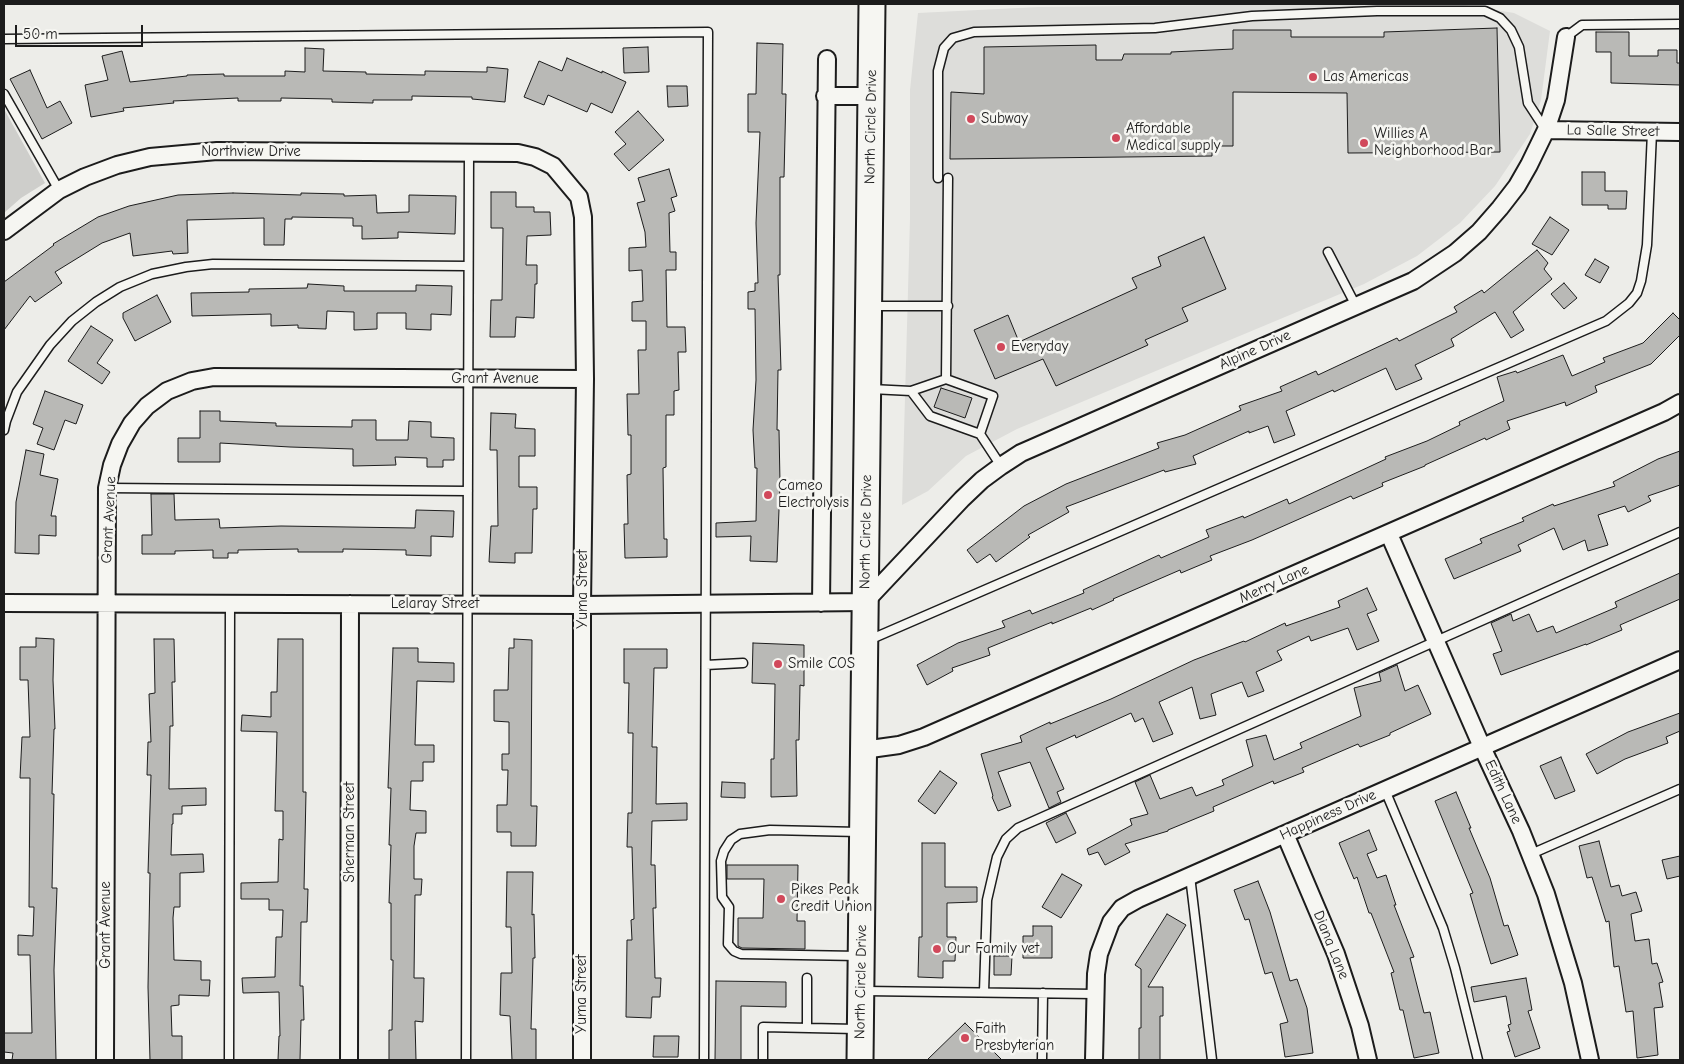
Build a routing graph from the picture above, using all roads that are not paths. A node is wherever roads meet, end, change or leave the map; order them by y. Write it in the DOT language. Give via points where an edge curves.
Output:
graph roads {
  1 [pos="872,4"];
  2 [pos="1680,24"];
  3 [pos="1566,38"];
  4 [pos="4,39"];
  5 [pos="827,59"];
  6 [pos="4,94"];
  7 [pos="825,96"];
  8 [pos="871,96"];
  9 [pos="1546,130"];
  10 [pos="1652,132"];
  11 [pos="1680,132"];
  12 [pos="469,153"];
  13 [pos="518,153"];
  14 [pos="938,178"];
  15 [pos="948,178"];
  16 [pos="59,190"];
  17 [pos="4,231"];
  18 [pos="1328,252"];
  19 [pos="468,266"];
  20 [pos="869,306"];
  21 [pos="948,306"];
  22 [pos="1356,306"];
  23 [pos="468,378"];
  24 [pos="946,378"];
  25 [pos="585,379"];
  26 [pos="868,389"];
  27 [pos="910,391"];
  28 [pos="1680,403"];
  29 [pos="4,430"];
  30 [pos="980,434"];
  31 [pos="1001,466"];
  32 [pos="107,488"];
  33 [pos="468,491"];
  34 [pos="1680,532"];
  35 [pos="1389,534"];
  36 [pos="865,602"];
  37 [pos="4,603"];
  38 [pos="821,603"];
  39 [pos="107,604"];
  40 [pos="230,604"];
  41 [pos="350,604"];
  42 [pos="467,604"];
  43 [pos="706,604"];
  44 [pos="582,605"];
  45 [pos="865,641"];
  46 [pos="1436,641"];
  47 [pos="1680,660"];
  48 [pos="743,663"];
  49 [pos="706,666"];
  50 [pos="1482,746"];
  51 [pos="863,750"];
  52 [pos="1680,789"];
  53 [pos="1384,790"];
  54 [pos="862,832"];
  55 [pos="1285,834"];
  56 [pos="1531,854"];
  57 [pos="1190,876"];
  58 [pos="861,956"];
  59 [pos="807,978"];
  60 [pos="860,991"];
  61 [pos="984,992"];
  62 [pos="1043,993"];
  63 [pos="1095,994"];
  64 [pos="807,1028"];
  65 [pos="860,1029"];
  66 [pos="105,1060"];
  67 [pos="229,1060"];
  68 [pos="349,1060"];
  69 [pos="466,1060"];
  70 [pos="582,1060"];
  71 [pos="704,1060"];
  72 [pos="763,1060"];
  73 [pos="860,1060"];
  74 [pos="1042,1060"];
  75 [pos="1094,1060"];
  76 [pos="1212,1060"];
  77 [pos="1368,1060"];
  78 [pos="1478,1060"];
  79 [pos="1590,1060"];
  1 -- 8 [label="main road, North Circle Drive"];
  2 -- 3 [label="lane" via="1582,25"];
  3 -- 9 [label="street, Alpine Drive" via="1556,100"];
  4 -- 43 [label="lane" via="708,32"];
  5 -- 7 [label="street"];
  6 -- 16 [label="lane"];
  7 -- 8 [label="street"];
  7 -- 38 [label="street"];
  8 -- 20 [label="main road, North Circle Drive"];
  9 -- 10 [label="street, La Salle Street"];
  9 -- 14 [label="lane" via="1528,103 1519,47 1511,30 1500,18 1485,11 1252,16 1155,28 974,32 953,38 948,43 938,71"];
  9 -- 22 [label="street, Alpine Drive" via="1517,186 1479,232 1455,253 1413,281"];
  10 -- 11 [label="street, La Salle Street"];
  10 -- 45 [label="lane" via="1647,245 1641,281 1630,303 1606,321"];
  12 -- 13 [label="street, Northview Drive"];
  12 -- 16 [label="street, Northview Drive" via="217,150 181,153 117,165"];
  12 -- 19 [label="lane"];
  13 -- 25 [label="street, Yuma Street" via="554,166 579,197 583,217"];
  15 -- 21 [label="lane"];
  16 -- 17 [label="street, Northview Drive"];
  18 -- 22 [label="lane"];
  19 -- 23 [label="lane"];
  19 -- 29 [label="lane" via="213,264 152,274 120,287 72,321 45,352 18,392"];
  20 -- 21 [label="lane"];
  20 -- 26 [label="main road, North Circle Drive"];
  21 -- 24 [label="lane"];
  22 -- 31 [label="street, Alpine Drive" via="1022,453"];
  23 -- 25 [label="street, Grant Avenue"];
  23 -- 32 [label="street, Grant Avenue" via="214,377 192,381 167,391 132,423 117,451"];
  23 -- 33 [label="lane"];
  24 -- 27 [label="lane"];
  24 -- 30 [label="lane" via="993,396"];
  25 -- 44 [label="street, Yuma Street"];
  26 -- 27 [label="lane"];
  26 -- 36 [label="main road, North Circle Drive"];
  27 -- 30 [label="lane" via="930,416"];
  28 -- 35 [label="street, Merry Lane"];
  30 -- 31 [label="lane"];
  31 -- 36 [label="street, Alpine Drive" via="962,499"];
  32 -- 33 [label="lane"];
  32 -- 39 [label="street, Grant Avenue"];
  33 -- 42 [label="lane"];
  34 -- 46 [label="lane"];
  35 -- 46 [label="street, Edith Lane"];
  35 -- 51 [label="street, Merry Lane" via="924,738"];
  36 -- 38 [label="street, Lelaray Street"];
  36 -- 45 [label="main road, North Circle Drive"];
  37 -- 39 [label="street, Lelaray Street"];
  38 -- 43 [label="street, Lelaray Street"];
  39 -- 40 [label="street, Lelaray Street"];
  39 -- 66 [label="street, Grant Avenue"];
  40 -- 41 [label="street, Lelaray Street"];
  40 -- 67 [label="lane"];
  41 -- 42 [label="street, Lelaray Street"];
  41 -- 68 [label="street, Sherman Street"];
  42 -- 44 [label="street, Lelaray Street"];
  42 -- 69 [label="lane"];
  43 -- 44 [label="street, Lelaray Street"];
  43 -- 49 [label="lane"];
  44 -- 70 [label="street, Yuma Street"];
  45 -- 51 [label="main road, North Circle Drive"];
  46 -- 50 [label="street, Edith Lane"];
  46 -- 61 [label="lane" via="1018,828 1006,839 997,857 987,900"];
  47 -- 50 [label="street, Happiness Drive"];
  48 -- 49 [label="lane"];
  49 -- 71 [label="lane"];
  50 -- 53 [label="street, Happiness Drive"];
  50 -- 56 [label="street, Edith Lane"];
  51 -- 54 [label="main road, North Circle Drive"];
  52 -- 56 [label="lane"];
  53 -- 55 [label="street, Happiness Drive"];
  53 -- 78 [label="lane" via="1443,928"];
  54 -- 58 [label="main road, North Circle Drive"];
  54 -- 58 [label="lane" via="770,830 740,834 731,840 721,861 722,897 729,907 728,944 731,948 741,954"];
  55 -- 57 [label="street, Happiness Drive"];
  55 -- 77 [label="street, Diana Lane" via="1336,954"];
  56 -- 79 [label="street, Edith Lane" via="1561,940"];
  57 -- 63 [label="street, Happiness Drive" via="1122,908 1110,922 1098,954"];
  57 -- 76 [label="lane"];
  58 -- 60 [label="main road, North Circle Drive"];
  59 -- 64 [label="lane"];
  60 -- 61 [label="lane"];
  60 -- 65 [label="main road, North Circle Drive"];
  61 -- 62 [label="lane"];
  62 -- 63 [label="lane"];
  62 -- 74 [label="lane"];
  63 -- 75 [label="street, Happiness Drive"];
  64 -- 65 [label="lane"];
  64 -- 72 [label="lane" via="764,1027"];
  65 -- 73 [label="main road, North Circle Drive"];
}
